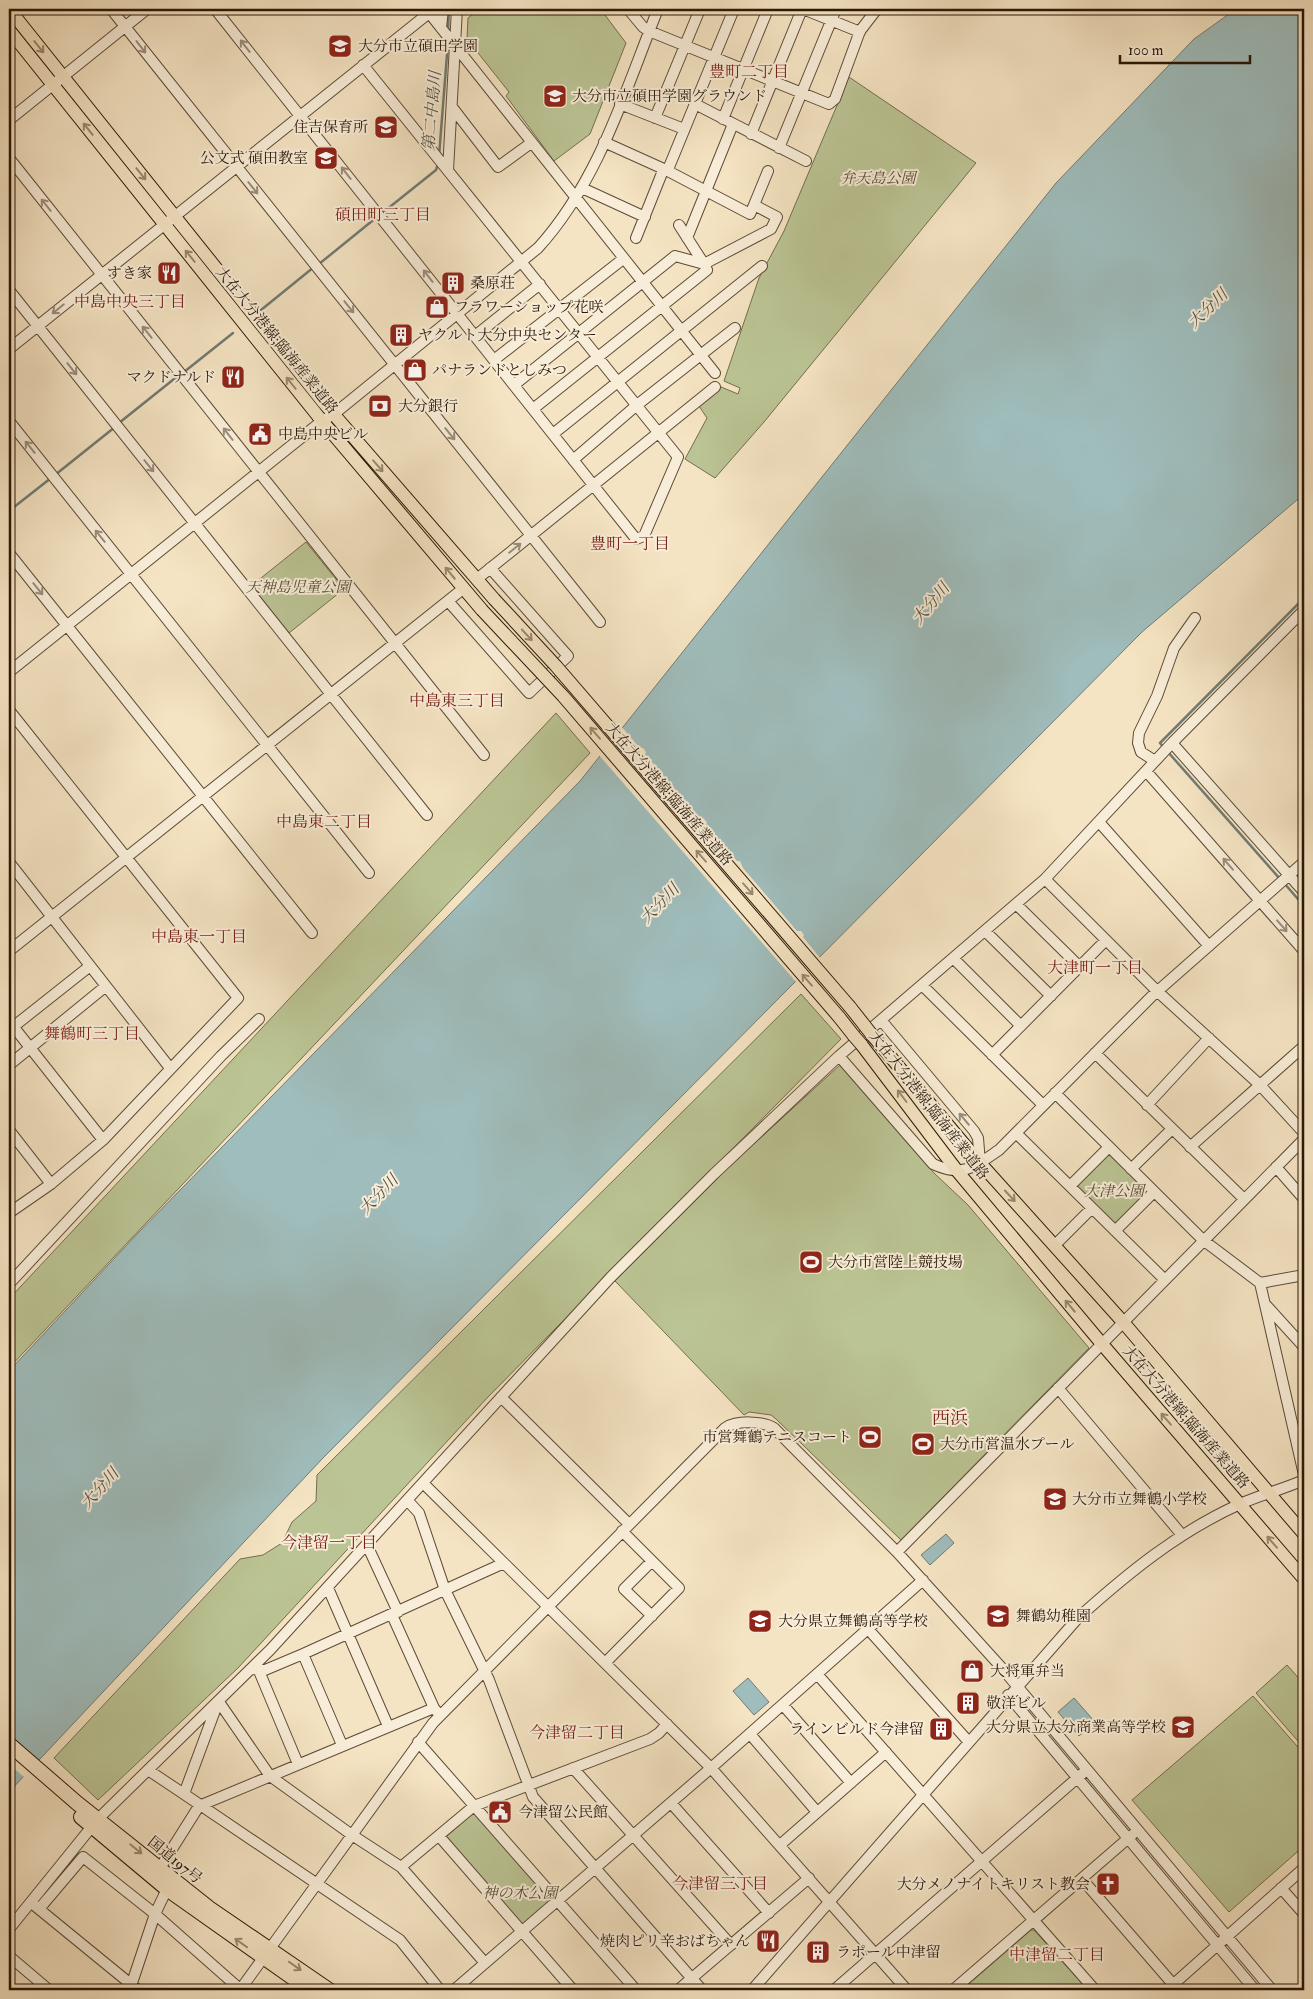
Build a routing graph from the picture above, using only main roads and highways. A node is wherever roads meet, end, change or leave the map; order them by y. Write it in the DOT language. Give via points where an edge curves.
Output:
graph roads {
  1 [pos="9,9"];
  2 [pos="9,30"];
  3 [pos="1304,1534"];
  4 [pos="1304,1579"];
  5 [pos="9,1744"];
  6 [pos="9,1755"];
  7 [pos="75,1806"];
  8 [pos="95,1822"];
  9 [pos="267,1954"];
  10 [pos="310,1990"];
  11 [pos="329,1990"];
  1 -- 3 [label="main road, 大在大分港線;臨海産業道路, one-way, bridge" via="334,414 476,579 556,666 980,1163 1123,1322"];
  4 -- 2 [label="main road, 大在大分港線;臨海産業道路, one-way, bridge" via="958,1172 839,1017 552,684 482,610 322,422 164,224 49,88"];
  5 -- 7 [label="highway, 国道197号"];
  6 -- 7 [label="highway, 国道197号"];
  7 -- 8 [label="highway, 国道197号"];
  8 -- 9 [label="highway, 国道197号, one-way" via="160,1868"];
  9 -- 8 [label="highway, 国道197号, one-way" via="167,1889"];
  9 -- 10 [label="highway, 国道197号"];
  9 -- 11 [label="highway, 国道197号, one-way"];
}
